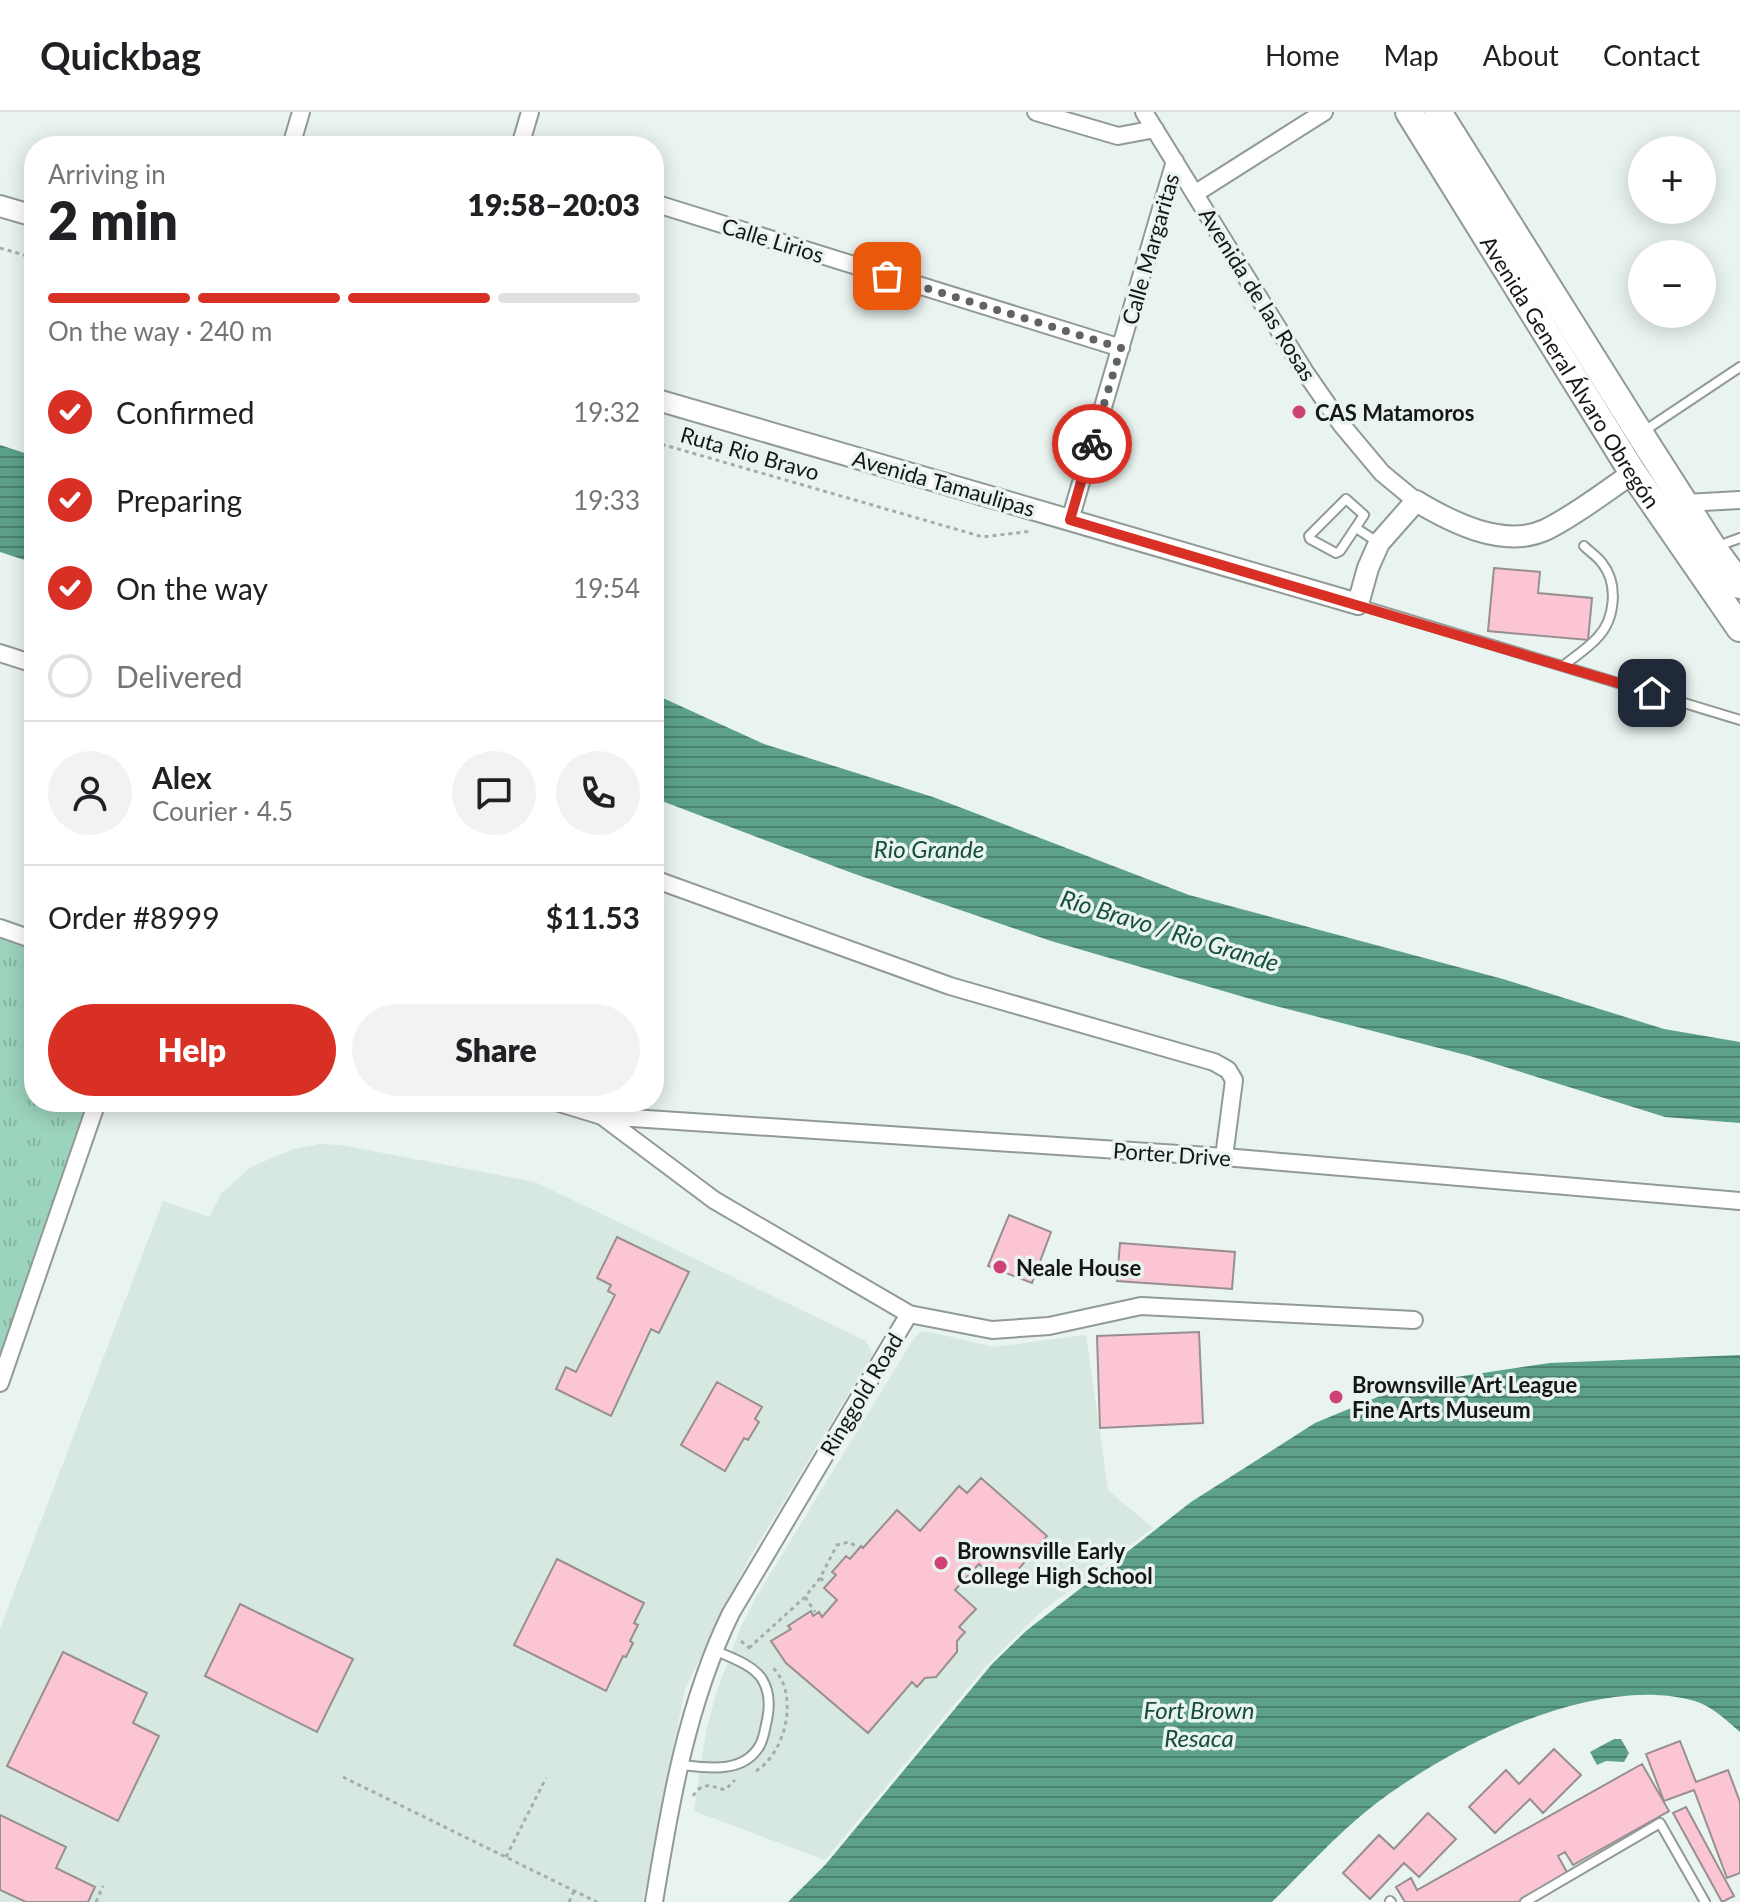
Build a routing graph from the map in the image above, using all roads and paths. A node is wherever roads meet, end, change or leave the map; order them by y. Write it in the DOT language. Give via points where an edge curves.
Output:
graph roads {
  1 [pos="301,112"];
  2 [pos="530,112"];
  3 [pos="1036,112"];
  4 [pos="1144,112"];
  5 [pos="1324,112"];
  6 [pos="1409,112"];
  7 [pos="1438,112"];
  8 [pos="1155,129"];
  9 [pos="294,136"];
  10 [pos="523,136"];
  11 [pos="1175,161"];
  12 [pos="1196,193"];
  13 [pos="0,206"];
  14 [pos="664,206"];
  15 [pos="24,213"];
  16 [pos="0,248"];
  17 [pos="24,255"];
  18 [pos="1556,324"];
  19 [pos="1121,348"];
  20 [pos="1740,367"];
  21 [pos="664,402"];
  22 [pos="1640,434"];
  23 [pos="664,445"];
  24 [pos="1633,473"];
  25 [pos="1740,500"];
  26 [pos="1416,501"];
  27 [pos="1685,503"];
  28 [pos="1070,520"];
  29 [pos="1356,528"];
  30 [pos="1740,538"];
  31 [pos="1379,543"];
  32 [pos="1584,546"];
  33 [pos="1713,548"];
  34 [pos="1740,585"];
  35 [pos="1358,604"];
  36 [pos="1740,628"];
  37 [pos="0,653"];
  38 [pos="24,661"];
  39 [pos="1563,666"];
  40 [pos="1740,720"];
  41 [pos="664,883"];
  42 [pos="0,928"];
  43 [pos="24,936"];
  44 [pos="94,1112"];
  45 [pos="589,1112"];
  46 [pos="602,1116"];
  47 [pos="1224,1157"];
  48 [pos="1740,1201"];
  49 [pos="909,1314"];
  50 [pos="1414,1320"];
  51 [pos="0,1383"];
  52 [pos="857,1547"];
  53 [pos="820,1578"];
  54 [pos="826,1583"];
  55 [pos="805,1597"];
  56 [pos="815,1612"];
  57 [pos="749,1648"];
  58 [pos="713,1649"];
  59 [pos="681,1765"];
  60 [pos="343,1777"];
  61 [pos="546,1778"];
  62 [pos="506,1857"];
  63 [pos="103,1886"];
  64 [pos="574,1891"];
  65 [pos="96,1902"];
  66 [pos="569,1902"];
  67 [pos="597,1902"];
  68 [pos="654,1902"];
  69 [pos="1525,1902"];
  70 [pos="1705,1902"];
  1 -- 9 [label="street"];
  2 -- 10 [label="street"];
  3 -- 8 [label="street" via="1118,136"];
  4 -- 8 [label="street, Avenida de las Rosas"];
  5 -- 12 [label="street, Calle Margaritas"];
  6 -- 18 [label="main road, Avenida General Álvaro Obregón"];
  7 -- 18 [label="main road, Avenida General Álvaro Obregón"];
  8 -- 11 [label="street, Avenida de las Rosas"];
  11 -- 12 [label="street, Avenida de las Rosas"];
  11 -- 19 [label="street, Calle Margaritas"];
  12 -- 26 [label="street, Avenida de las Rosas" via="1341,424 1382,473"];
  13 -- 15 [label="street"];
  14 -- 19 [label="street, Calle Lirios"];
  16 -- 17 [label="path"];
  18 -- 22 [label="main road, Avenida General Álvaro Obregón"];
  18 -- 24 [label="main road, Avenida General Álvaro Obregón"];
  19 -- 28 [label="street, Calle Margaritas"];
  20 -- 22 [label="lane"];
  21 -- 28 [label="street, Avenida Tamaulipas"];
  22 -- 27 [label="main road, Avenida General Álvaro Obregón"];
  23 -- 28 [label="path, Ruta Rio Bravo" via="983,537 1045,530"];
  24 -- 26 [label="street, Avenida de las Rosas" via="1544,530 1526,534 1475,529"];
  24 -- 36 [label="main road, Avenida General Álvaro Obregón"];
  25 -- 27 [label="street"];
  26 -- 31 [label="street"];
  27 -- 33 [label="main road, Avenida General Álvaro Obregón"];
  28 -- 35 [label="street, Avenida Tamaulipas"];
  29 -- 29 [label="lane" via="1364,513 1346,499 1310,539 1336,553"];
  29 -- 31 [label="lane"];
  30 -- 33 [label="lane"];
  31 -- 35 [label="street"];
  32 -- 39 [label="lane" via="1603,564 1613,602 1608,625"];
  33 -- 34 [label="main road, Avenida General Álvaro Obregón"];
  35 -- 39 [label="lane, Avenida Tamaulipas"];
  37 -- 38 [label="street"];
  39 -- 40 [label="lane, Avenida Tamaulipas"];
  41 -- 47 [label="street" via="950,986 1214,1062 1234,1080"];
  42 -- 43 [label="street"];
  44 -- 51 [label="street"];
  45 -- 46 [label="street"];
  46 -- 47 [label="street, Porter Drive"];
  46 -- 49 [label="street" via="714,1200"];
  47 -- 48 [label="street, Porter Drive"];
  49 -- 50 [label="street, Ringgold Road" via="992,1330 1049,1326 1141,1306"];
  49 -- 58 [label="street, Ringgold Road"];
  52 -- 53 [label="path" via="849,1542 837,1545"];
  53 -- 54 [label="path"];
  53 -- 55 [label="path"];
  55 -- 56 [label="path"];
  55 -- 57 [label="path"];
  58 -- 59 [label="street, Ringgold Road"];
  58 -- 59 [label="lane" via="761,1677 770,1697 769,1713 760,1745 747,1759 728,1768"];
  59 -- 68 [label="street, Ringgold Road"];
  60 -- 62 [label="path"];
  61 -- 62 [label="path"];
  62 -- 64 [label="path"];
  63 -- 65 [label="path"];
  64 -- 66 [label="path"];
  64 -- 67 [label="path"];
  69 -- 70 [label="lane" via="1660,1823"];
}
